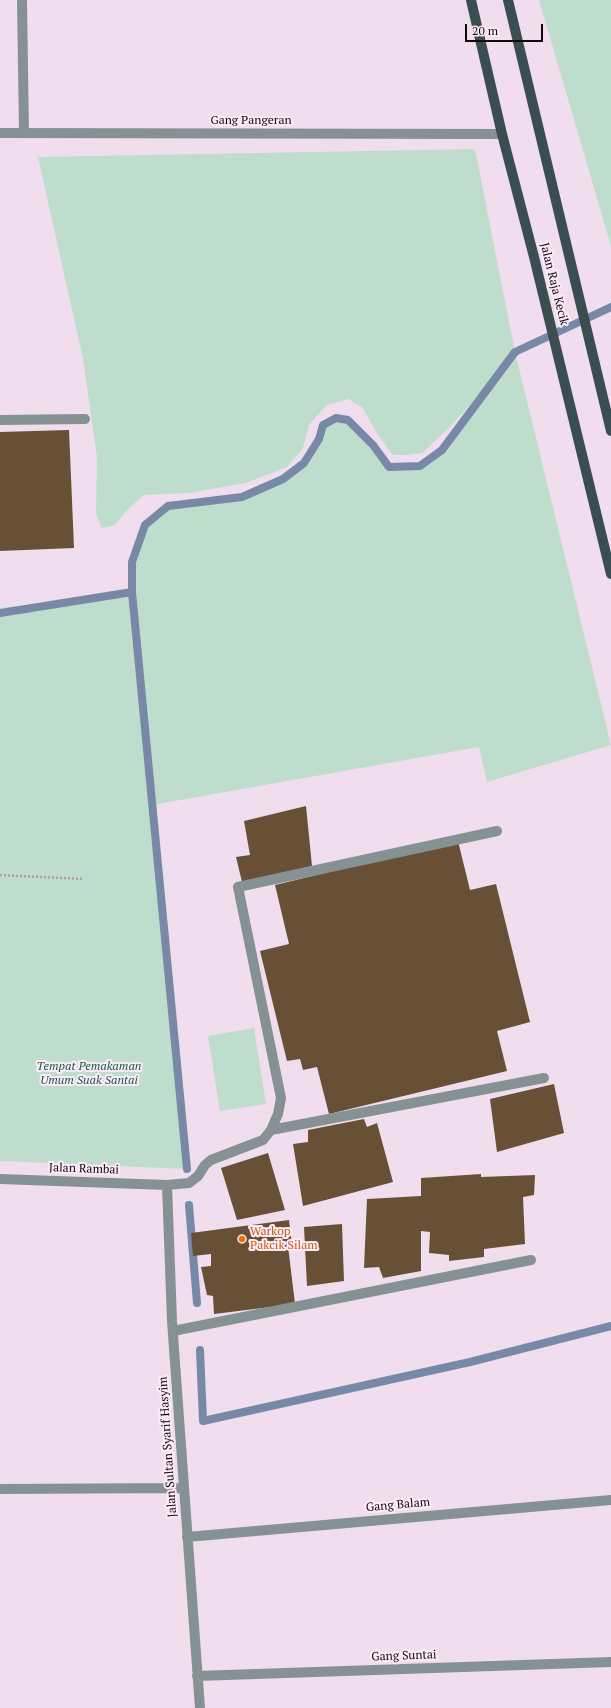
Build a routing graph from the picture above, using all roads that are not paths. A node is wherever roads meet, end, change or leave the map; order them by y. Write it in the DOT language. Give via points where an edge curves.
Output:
graph roads {
  1 [pos="22,0"];
  2 [pos="471,0"];
  3 [pos="508,0"];
  4 [pos="0,133"];
  5 [pos="24,133"];
  6 [pos="502,134"];
  7 [pos="85,419"];
  8 [pos="0,420"];
  9 [pos="611,431"];
  10 [pos="611,574"];
  11 [pos="497,831"];
  12 [pos="544,1078"];
  13 [pos="271,1130"];
  14 [pos="0,1179"];
  15 [pos="167,1185"];
  16 [pos="531,1260"];
  17 [pos="173,1331"];
  18 [pos="184,1488"];
  19 [pos="0,1489"];
  20 [pos="611,1500"];
  21 [pos="187,1537"];
  22 [pos="611,1662"];
  23 [pos="197,1676"];
  24 [pos="200,1708"];
  1 -- 5 [label="street"];
  2 -- 6 [label="main road, Jalan Raja Kecik"];
  3 -- 9 [label="main road, Jalan Raja Kecik"];
  4 -- 5 [label="street, Gang Pangeran"];
  5 -- 6 [label="street, Gang Pangeran"];
  6 -- 10 [label="main road, Jalan Raja Kecik"];
  7 -- 8 [label="street"];
  11 -- 13 [label="street" via="238,886 281,1098"];
  12 -- 13 [label="street"];
  13 -- 15 [label="street, Jalan Rambai" via="263,1140 211,1160 189,1183"];
  14 -- 15 [label="street, Jalan Rambai"];
  15 -- 17 [label="street, Jalan Sultan Syarif Hasyim"];
  16 -- 17 [label="street"];
  17 -- 18 [label="street, Jalan Sultan Syarif Hasyim"];
  18 -- 19 [label="street"];
  18 -- 21 [label="street, Jalan Sultan Syarif Hasyim"];
  20 -- 21 [label="street, Gang Balam"];
  21 -- 23 [label="street, Jalan Sultan Syarif Hasyim"];
  22 -- 23 [label="street, Gang Suntai"];
  23 -- 24 [label="street, Jalan Sultan Syarif Hasyim"];
}
